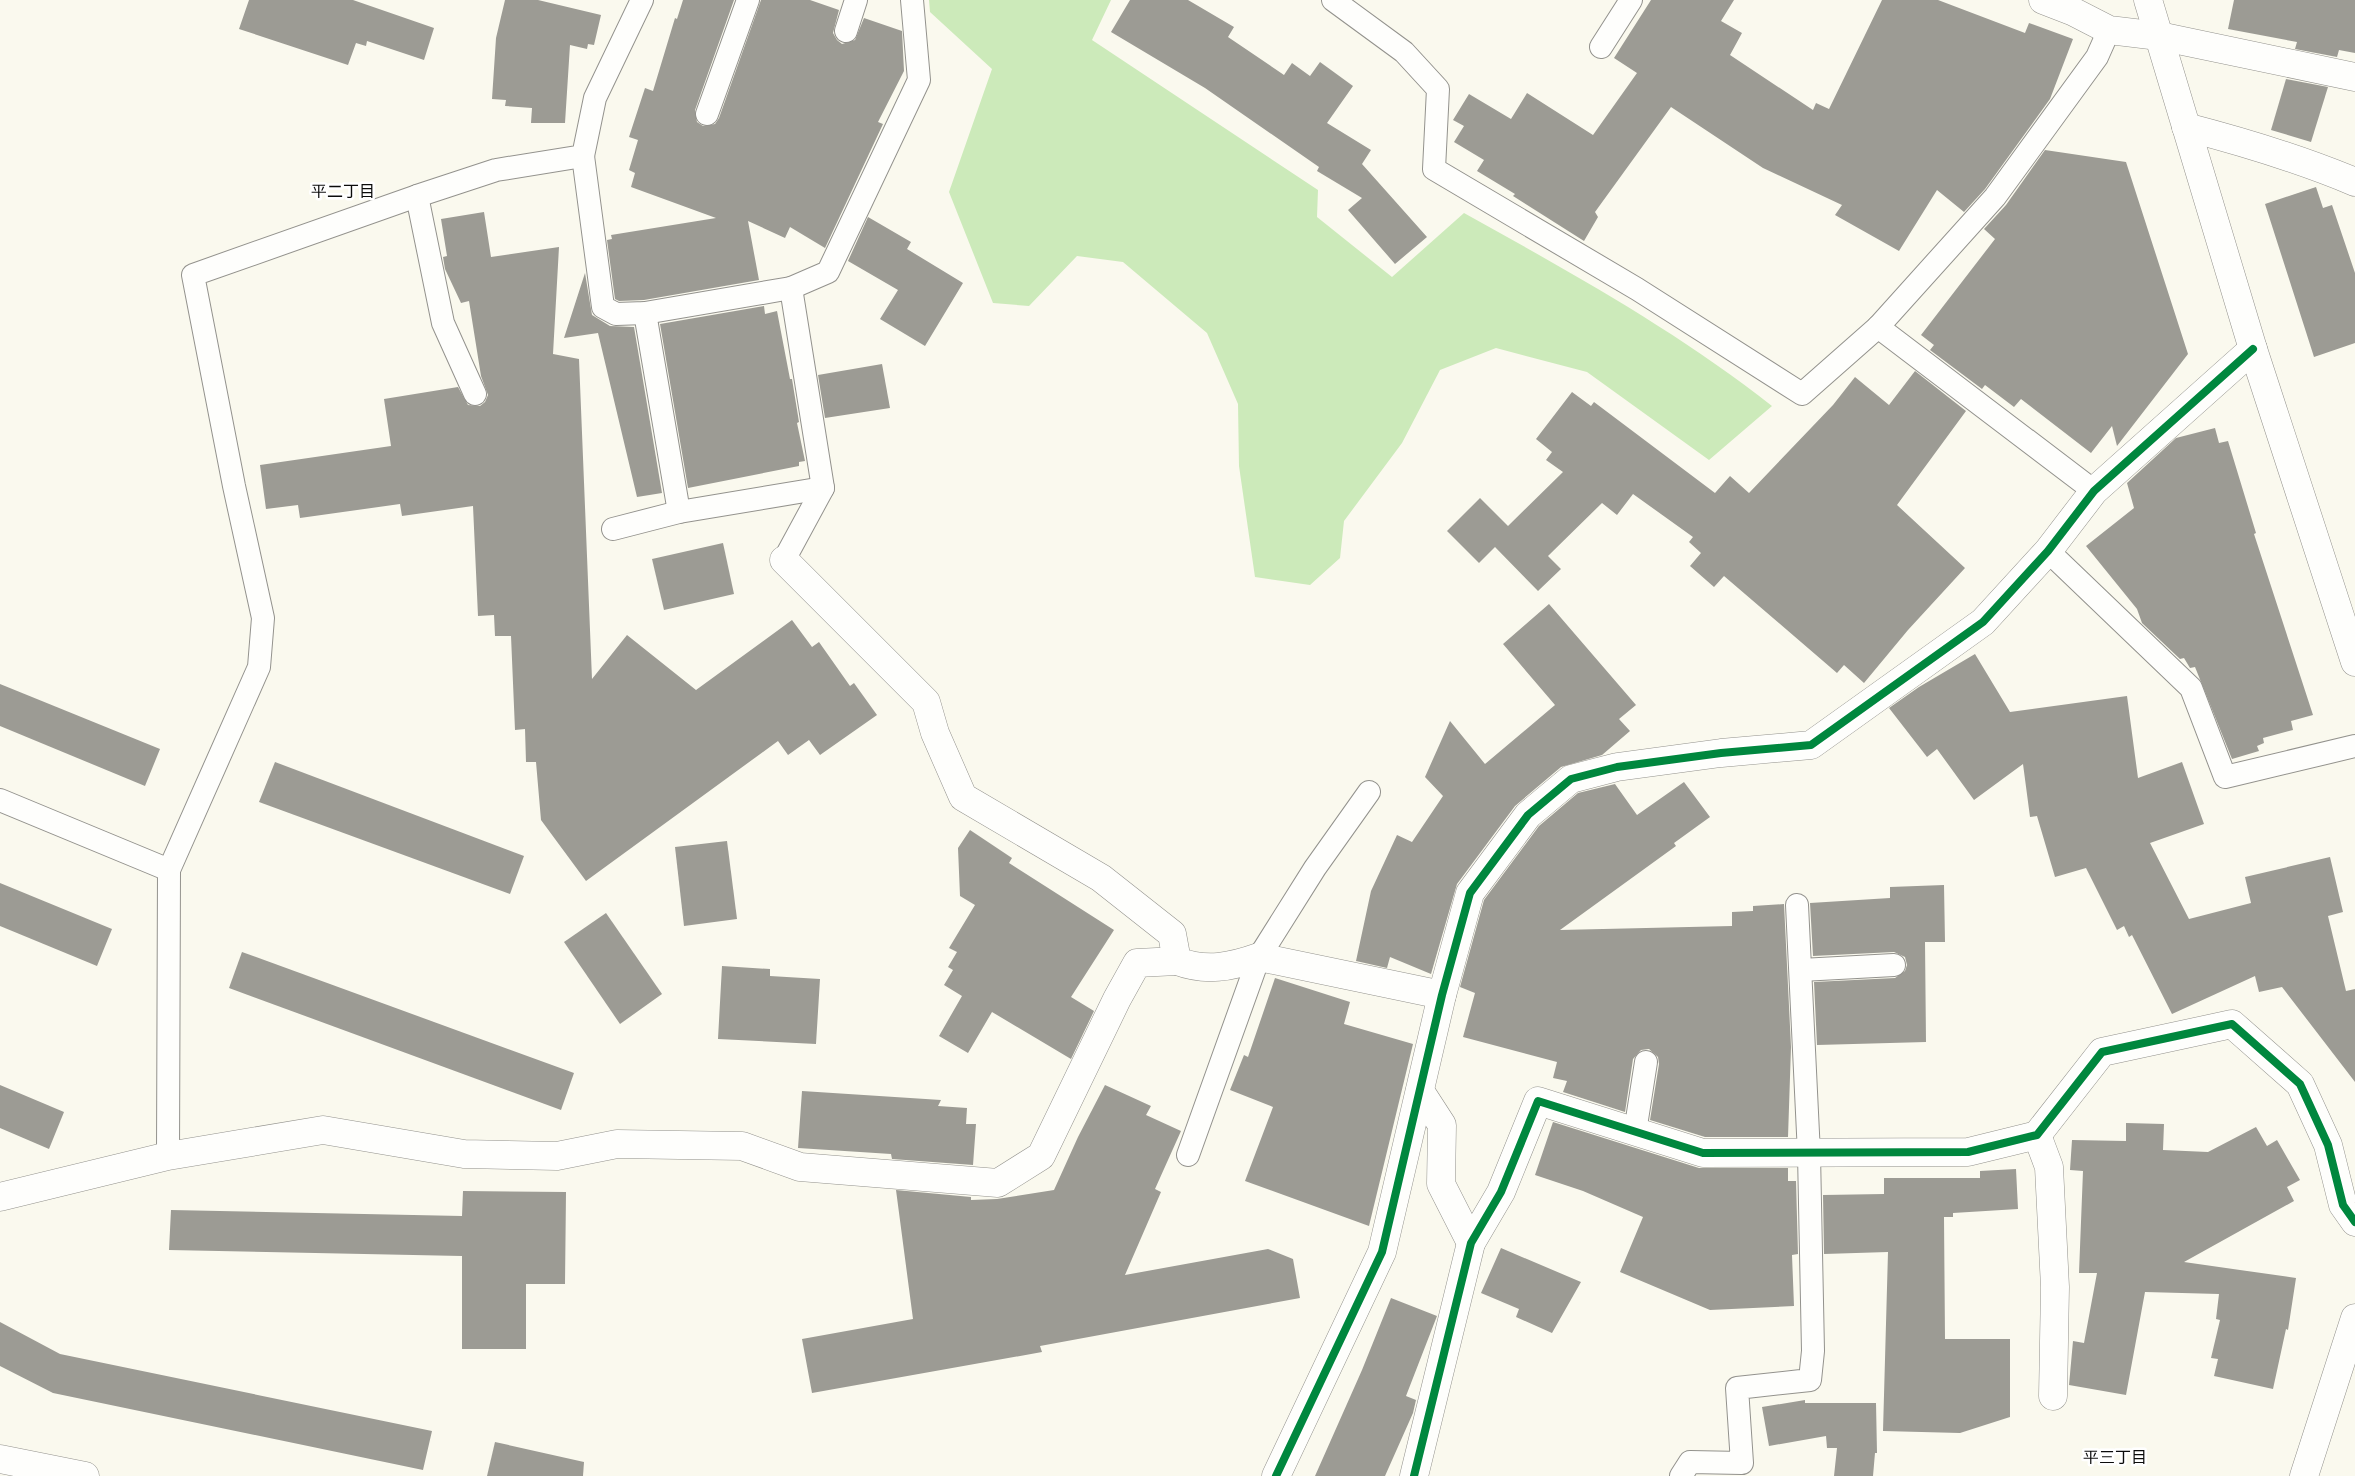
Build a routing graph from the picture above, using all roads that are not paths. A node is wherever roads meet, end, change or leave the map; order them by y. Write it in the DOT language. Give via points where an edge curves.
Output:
graph roads {
  1 [pos="642,0"];
  2 [pos="748,0"];
  3 [pos="856,0"];
  4 [pos="912,0"];
  5 [pos="1333,0"];
  6 [pos="1631,0"];
  7 [pos="2043,0"];
  8 [pos="2148,0"];
  9 [pos="2110,30"];
  10 [pos="846,31"];
  11 [pos="2159,36"];
  12 [pos="1601,47"];
  13 [pos="2355,77"];
  14 [pos="706,114"];
  15 [pos="2186,127"];
  16 [pos="583,156"];
  17 [pos="2355,182"];
  18 [pos="417,196"];
  19 [pos="791,288"];
  20 [pos="645,313"];
  21 [pos="1878,328"];
  22 [pos="2253,348"];
  23 [pos="475,394"];
  24 [pos="823,488"];
  25 [pos="2094,491"];
  26 [pos="679,512"];
  27 [pos="613,529"];
  28 [pos="2048,550"];
  29 [pos="784,560"];
  30 [pos="2355,662"];
  31 [pos="2355,746"];
  32 [pos="1369,792"];
  33 [pos="0,800"];
  34 [pos="169,870"];
  35 [pos="1797,905"];
  36 [pos="1259,957"];
  37 [pos="1177,961"];
  38 [pos="1894,965"];
  39 [pos="1801,970"];
  40 [pos="1442,995"];
  41 [pos="1646,1062"];
  42 [pos="1420,1091"];
  43 [pos="1635,1132"];
  44 [pos="2037,1136"];
  45 [pos="1809,1154"];
  46 [pos="1188,1155"];
  47 [pos="168,1156"];
  48 [pos="0,1197"];
  49 [pos="2355,1222"];
  50 [pos="1470,1243"];
  51 [pos="2355,1318"];
  52 [pos="2053,1396"];
  53 [pos="0,1459"];
  54 [pos="85,1476"];
  55 [pos="1276,1476"];
  56 [pos="1414,1476"];
  57 [pos="1681,1476"];
  58 [pos="2304,1476"];
  1 -- 16 [label="lane" via="595,98"];
  2 -- 14 [label="lane"];
  3 -- 10 [label="lane"];
  4 -- 19 [label="lane" via="919,80 828,272"];
  5 -- 21 [label="lane" via="1404,52 1438,89 1434,169 1637,289 1802,394"];
  6 -- 12 [label="lane"];
  7 -- 9 [label="street"];
  8 -- 11 [label="street"];
  9 -- 11 [label="street"];
  9 -- 21 [label="lane" via="2098,57 1995,197"];
  11 -- 13 [label="street"];
  11 -- 15 [label="street"];
  15 -- 17 [label="street" via="2312,164"];
  15 -- 22 [label="street"];
  16 -- 18 [label="lane" via="496,170"];
  16 -- 20 [label="lane" via="603,307 616,314"];
  18 -- 23 [label="lane" via="443,323"];
  18 -- 34 [label="lane" via="193,275 263,618 260,667"];
  19 -- 20 [label="lane"];
  19 -- 24 [label="lane"];
  20 -- 26 [label="lane"];
  21 -- 25 [label="lane"];
  22 -- 25 [label="street"];
  22 -- 30 [label="street"];
  24 -- 26 [label="lane"];
  24 -- 29 [label="lane"];
  25 -- 28 [label="street"];
  26 -- 27 [label="lane"];
  28 -- 31 [label="lane" via="2191,688 2225,776"];
  28 -- 40 [label="street" via="1983,622 1812,745 1617,767 1571,779 1528,815 1470,893"];
  29 -- 37 [label="street" via="926,702 935,733 963,797 1101,878 1172,934"];
  32 -- 36 [label="lane" via="1315,868"];
  33 -- 34 [label="lane"];
  34 -- 47 [label="lane"];
  35 -- 39 [label="lane"];
  36 -- 37 [label="street" via="1231,967 1195,968"];
  36 -- 40 [label="street"];
  36 -- 46 [label="lane"];
  37 -- 47 [label="street" via="1137,963 1041,1156 998,1183 800,1167 742,1146 616,1144 557,1156 464,1154 323,1130"];
  38 -- 39 [label="lane"];
  39 -- 45 [label="lane"];
  40 -- 42 [label="street"];
  41 -- 43 [label="lane"];
  42 -- 50 [label="street" via="1442,1125 1441,1184"];
  42 -- 55 [label="street" via="1382,1252"];
  43 -- 45 [label="street" via="1703,1153"];
  43 -- 50 [label="street" via="1538,1101 1501,1192"];
  44 -- 45 [label="street" via="1968,1152"];
  44 -- 49 [label="street" via="2102,1052 2232,1024 2300,1084 2328,1145 2343,1205"];
  44 -- 52 [label="street" via="2049,1167 2055,1287"];
  45 -- 57 [label="lane" via="1814,1351 1810,1380 1736,1388 1742,1464 1690,1462"];
  47 -- 48 [label="street"];
  50 -- 56 [label="street"];
  51 -- 58 [label="street"];
  53 -- 54 [label="street"];
}
